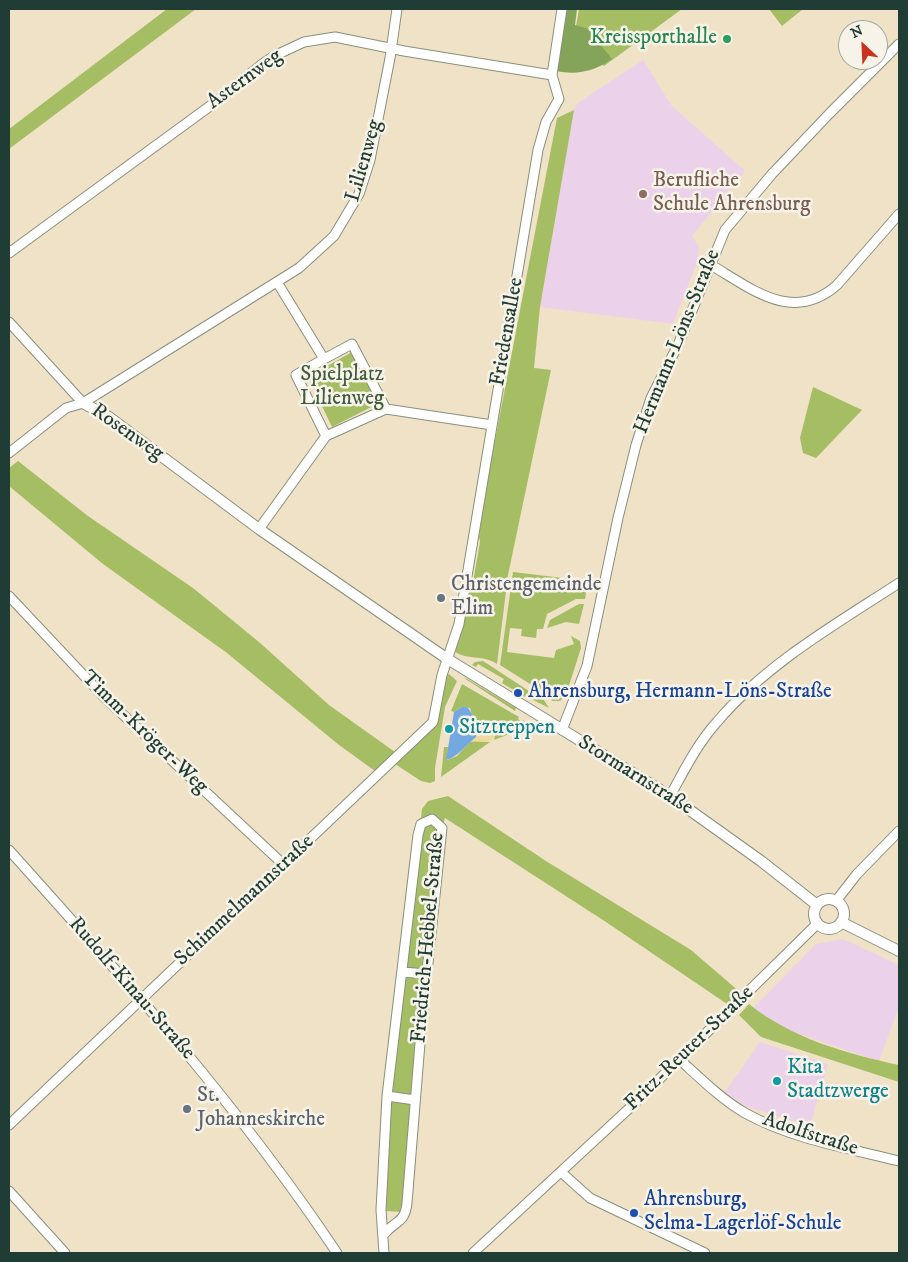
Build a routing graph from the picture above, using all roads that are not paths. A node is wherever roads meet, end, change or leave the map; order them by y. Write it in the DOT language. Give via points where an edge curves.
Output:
graph roads {
  1 [pos="396,9"];
  2 [pos="562,9"];
  3 [pos="899,44"];
  4 [pos="391,48"];
  5 [pos="552,75"];
  6 [pos="899,214"];
  7 [pos="9,253"];
  8 [pos="711,265"];
  9 [pos="277,282"];
  10 [pos="9,322"];
  11 [pos="324,359"];
  12 [pos="83,403"];
  13 [pos="386,409"];
  14 [pos="492,425"];
  15 [pos="326,436"];
  16 [pos="9,454"];
  17 [pos="260,530"];
  18 [pos="899,583"];
  19 [pos="9,596"];
  20 [pos="446,658"];
  21 [pos="562,730"];
  22 [pos="670,796"];
  23 [pos="899,831"];
  24 [pos="9,850"];
  25 [pos="284,865"];
  26 [pos="836,901"];
  27 [pos="817,905"];
  28 [pos="841,922"];
  29 [pos="817,924"];
  30 [pos="899,951"];
  31 [pos="402,972"];
  32 [pos="427,974"];
  33 [pos="141,997"];
  34 [pos="680,1059"];
  35 [pos="387,1096"];
  36 [pos="415,1100"];
  37 [pos="9,1124"];
  38 [pos="899,1161"];
  39 [pos="561,1172"];
  40 [pos="9,1191"];
  41 [pos="384,1234"];
  42 [pos="65,1253"];
  43 [pos="337,1253"];
  44 [pos="384,1253"];
  45 [pos="473,1253"];
  46 [pos="705,1253"];
  1 -- 4 [label="street, Lilienweg"];
  2 -- 5 [label="street, Friedensallee"];
  3 -- 8 [label="street, Hermann-Löns-Straße" via="765,182 725,230"];
  4 -- 5 [label="street, Asternweg"];
  4 -- 7 [label="street, Asternweg" via="334,37 304,42 274,56"];
  4 -- 9 [label="street, Lilienweg" via="370,160 359,194 343,224 325,246"];
  5 -- 14 [label="street, Friedensallee" via="559,99 546,122 539,144"];
  6 -- 8 [label="street" via="837,285 826,294 806,302 771,300"];
  8 -- 21 [label="street, Hermann-Löns-Straße" via="678,346 651,398 618,518 587,666"];
  9 -- 11 [label="street"];
  9 -- 12 [label="street, Lilienweg"];
  10 -- 12 [label="street, Rosenweg"];
  11 -- 13 [label="street" via="352,344"];
  11 -- 15 [label="street" via="296,374"];
  12 -- 16 [label="street, Lilienweg" via="66,408"];
  12 -- 17 [label="street, Rosenweg" via="109,417"];
  13 -- 14 [label="street"];
  13 -- 15 [label="street"];
  14 -- 20 [label="street, Friedensallee" via="459,624"];
  15 -- 17 [label="street"];
  17 -- 20 [label="street, Rosenweg"];
  18 -- 22 [label="street" via="806,645 754,685 703,739"];
  19 -- 25 [label="street, Timm-Kröger-Weg" via="104,697"];
  20 -- 21 [label="street, Stormarnstraße"];
  20 -- 25 [label="street, Schimmelmannstraße" via="437,712 428,728"];
  21 -- 22 [label="street, Stormarnstraße"];
  22 -- 27 [label="street, Stormarnstraße"];
  23 -- 26 [label="street"];
  24 -- 33 [label="street, Rudolf-Kinau-Straße"];
  25 -- 33 [label="street, Schimmelmannstraße"];
  26 -- 27 [label="street" via="826,899"];
  26 -- 28 [label="street" via="843,909"];
  27 -- 29 [label="street" via="814,915"];
  28 -- 29 [label="street" via="831,929"];
  28 -- 30 [label="street"];
  29 -- 34 [label="street, Fritz-Reuter-Straße"];
  31 -- 32 [label="street"];
  31 -- 32 [label="street, Friedrich-Hebbel-Straße" via="418,835 421,824 432,819 442,828"];
  31 -- 35 [label="street, Friedrich-Hebbel-Straße"];
  32 -- 36 [label="street, Friedrich-Hebbel-Straße"];
  33 -- 37 [label="street, Schimmelmannstraße"];
  33 -- 43 [label="street, Rudolf-Kinau-Straße" via="270,1159"];
  34 -- 38 [label="street, Adolfstraße" via="712,1088 753,1116 779,1128"];
  34 -- 39 [label="street, Fritz-Reuter-Straße"];
  35 -- 36 [label="street"];
  35 -- 41 [label="street, Friedrich-Hebbel-Straße" via="381,1210"];
  36 -- 41 [label="street, Friedrich-Hebbel-Straße" via="406,1215"];
  39 -- 45 [label="street, Fritz-Reuter-Straße"];
  39 -- 46 [label="street" via="590,1198"];
  40 -- 42 [label="street"];
  41 -- 44 [label="street, Friedrich-Hebbel-Straße"];
}
